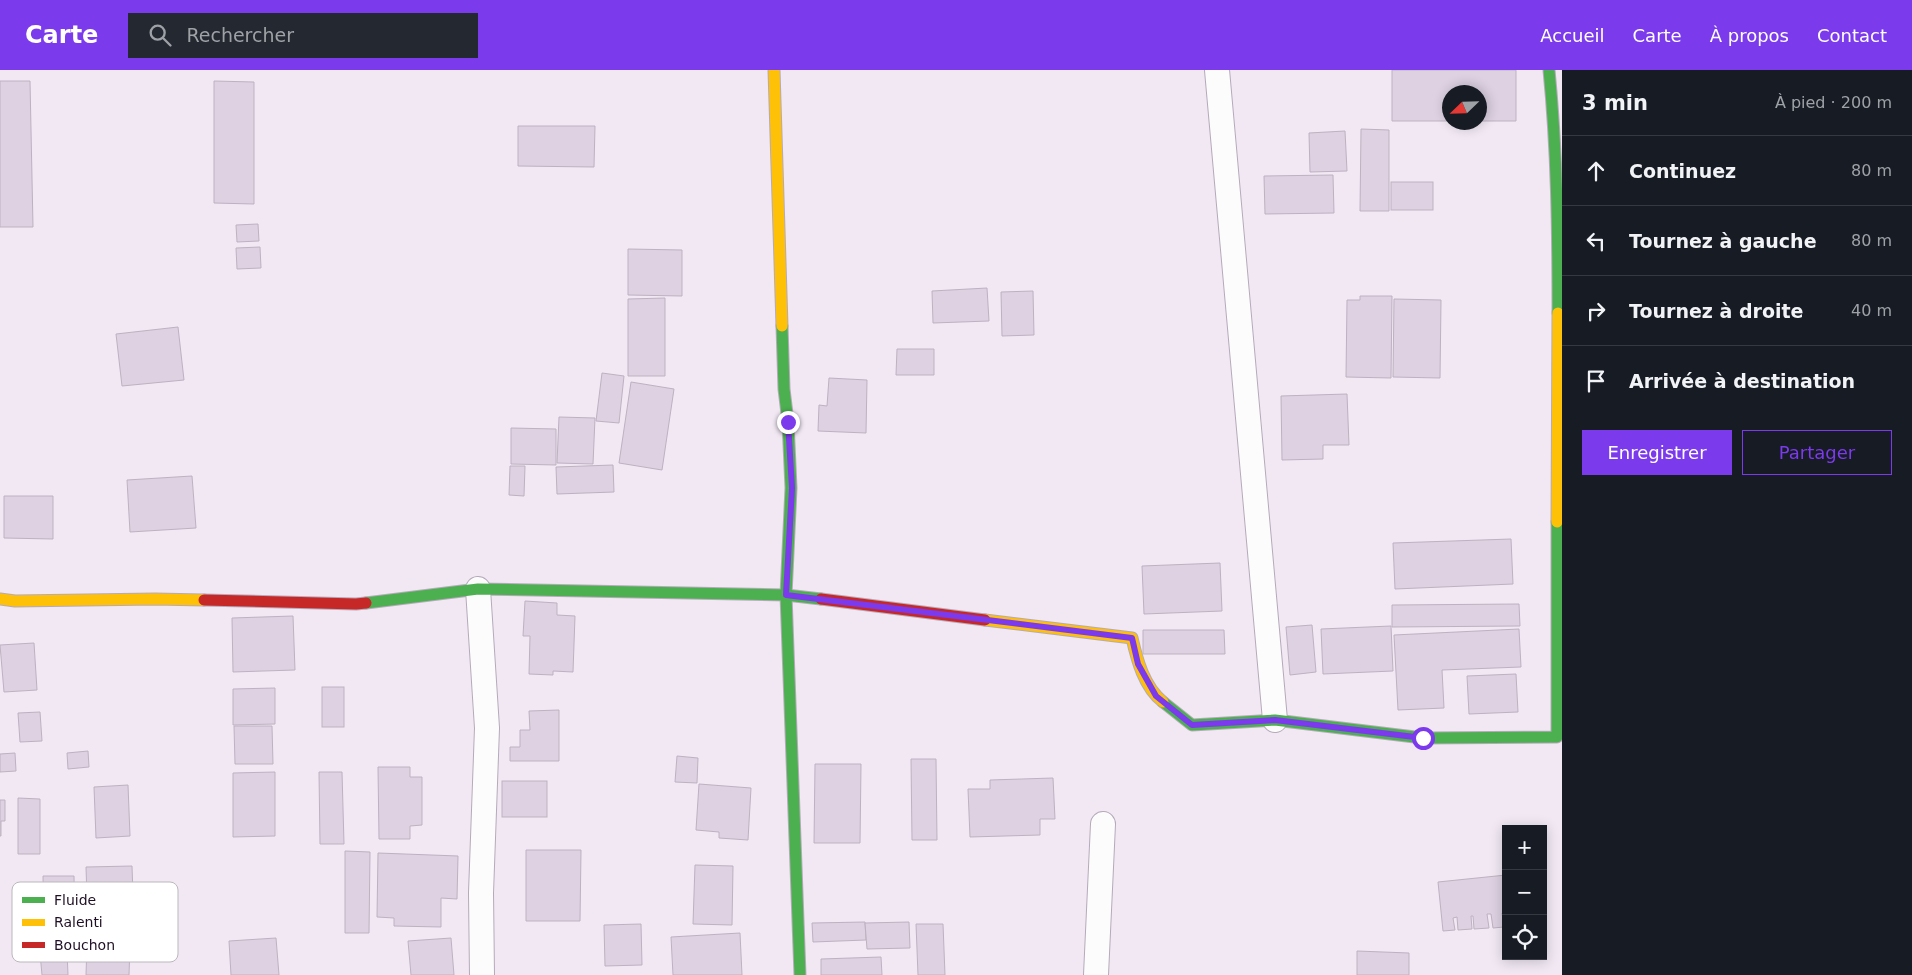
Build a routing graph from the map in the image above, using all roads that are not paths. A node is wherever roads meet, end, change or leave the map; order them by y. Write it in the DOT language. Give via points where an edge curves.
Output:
graph roads {
  1 [pos="774,70"];
  2 [pos="1217,70"];
  3 [pos="1549,70"];
  4 [pos="1560,320"];
  5 [pos="478,589"];
  6 [pos="786,595"];
  7 [pos="0,599"];
  8 [pos="1275,720"];
  9 [pos="1559,737"];
  10 [pos="1103,824"];
  11 [pos="482,975"];
  12 [pos="800,975"];
  13 [pos="1096,975"];
  1 -- 6 [label="street" via="784,389 792,488"];
  2 -- 8 [label="street"];
  3 -- 4 [label="street" via="1555,128"];
  4 -- 9 [label="street"];
  5 -- 6 [label="street"];
  5 -- 7 [label="street" via="356,604"];
  5 -- 11 [label="street" via="487,728 481,892"];
  6 -- 8 [label="street" via="1132,638 1138,664 1156,696 1192,725"];
  6 -- 12 [label="street"];
  8 -- 9 [label="street" via="1423,738"];
  10 -- 13 [label="street"];
}
